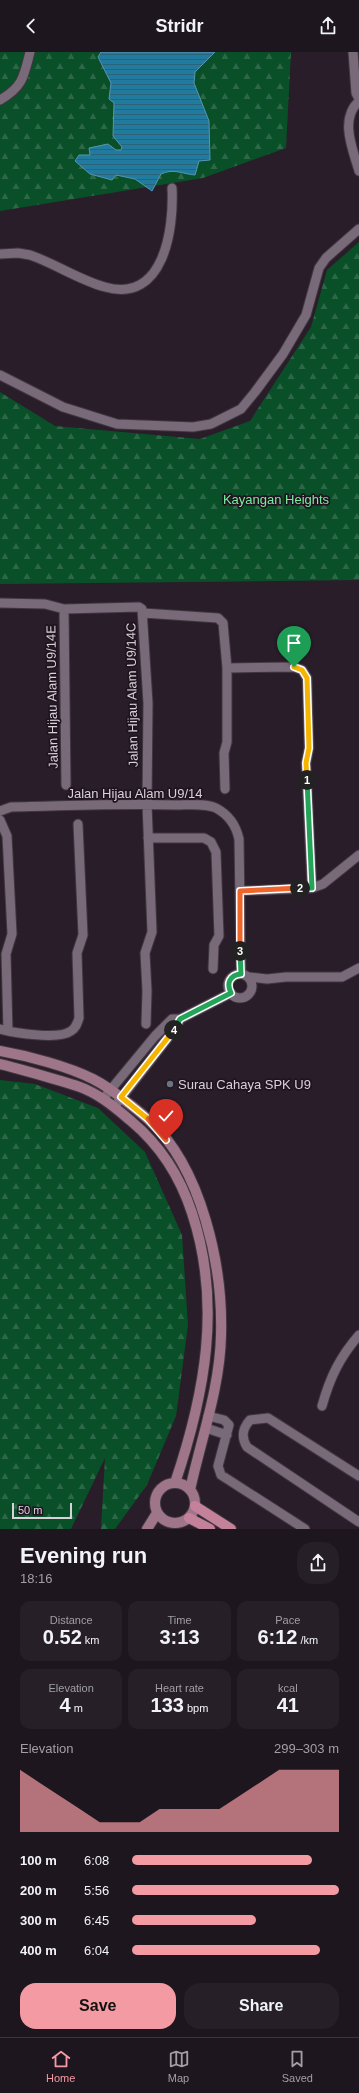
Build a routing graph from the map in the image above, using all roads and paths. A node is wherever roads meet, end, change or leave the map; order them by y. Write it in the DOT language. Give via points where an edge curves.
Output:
graph roads {
  1 [pos="30,52"];
  2 [pos="353,52"];
  3 [pos="0,100"];
  4 [pos="359,100"];
  5 [pos="359,171"];
  6 [pos="172,188"];
  7 [pos="359,228"];
  8 [pos="0,254"];
  9 [pos="0,375"];
  10 [pos="0,603"];
  11 [pos="64,609"];
  12 [pos="143,611"];
  13 [pos="227,668"];
  14 [pos="66,784"];
  15 [pos="225,789"];
  16 [pos="147,804"];
  17 [pos="0,811"];
  18 [pos="0,820"];
  19 [pos="78,824"];
  20 [pos="148,838"];
  21 [pos="359,855"];
  22 [pos="312,888"];
  23 [pos="240,891"];
  24 [pos="359,968"];
  25 [pos="213,969"];
  26 [pos="245,975"];
  27 [pos="267,979"];
  28 [pos="250,992"];
  29 [pos="231,993"];
  30 [pos="180,1019"];
  31 [pos="146,1024"];
  32 [pos="4,1030"];
  33 [pos="0,1051"];
  34 [pos="0,1064"];
  35 [pos="109,1089"];
  36 [pos="121,1097"];
  37 [pos="103,1099"];
  38 [pos="114,1107"];
  39 [pos="359,1335"];
  40 [pos="322,1406"];
  41 [pos="208,1416"];
  42 [pos="206,1428"];
  43 [pos="227,1435"];
  44 [pos="359,1476"];
  45 [pos="175,1483"];
  46 [pos="190,1490"];
  47 [pos="195,1506"];
  48 [pos="157,1513"];
  49 [pos="189,1518"];
  50 [pos="359,1522"];
  51 [pos="164,1525"];
  52 [pos="147,1529"];
  53 [pos="210,1529"];
  54 [pos="231,1529"];
  55 [pos="304,1529"];
  1 -- 3 [label="street" via="24,77 18,88"];
  2 -- 4 [label="street" via="356,93"];
  4 -- 5 [label="street" via="348,126"];
  6 -- 8 [label="street" via="172,222 161,262 146,282 132,288 106,288 30,255"];
  7 -- 9 [label="street" via="326,258 319,268 306,315 283,354 255,392 240,408 211,424 193,427 117,424 63,407"];
  10 -- 11 [label="street" via="45,604"];
  11 -- 12 [label="street" via="139,607"];
  11 -- 14 [label="street, Jalan Hijau Alam U9/14E"];
  12 -- 13 [label="street" via="218,618 223,623"];
  12 -- 16 [label="street, Jalan Hijau Alam U9/14C" via="149,740"];
  13 -- 15 [label="street"];
  13 -- 22 [label="street" via="294,667 302,670 307,678 309,748 306,763"];
  16 -- 17 [label="street, Jalan Hijau Alam U9/14" via="11,807"];
  16 -- 20 [label="street, Jalan Hijau Alam U9/14C"];
  16 -- 23 [label="street, Jalan Hijau Alam U9/14" via="204,806 215,808 229,817 236,827 239,839"];
  18 -- 32 [label="street" via="7,836 12,934 6,954"];
  19 -- 32 [label="street" via="83,935 77,953 77,1026 71,1032 62,1035 22,1034"];
  20 -- 25 [label="street" via="204,838 211,842 216,852 219,936 214,945"];
  20 -- 31 [label="street, Jalan Hijau Alam U9/14C" via="152,932 145,953"];
  21 -- 22 [label="street" via="323,884"];
  22 -- 23 [label="street"];
  23 -- 26 [label="street, Jalan Hijau Alam U9/14"];
  24 -- 27 [label="street" via="342,977"];
  26 -- 27 [label="street"];
  26 -- 28 [label="street" via="252,984"];
  26 -- 29 [label="street" via="237,974 230,979 228,987"];
  27 -- 28 [label="street"];
  28 -- 29 [label="street" via="240,998"];
  29 -- 30 [label="street"];
  30 -- 35 [label="street" via="172,1019"];
  30 -- 36 [label="street"];
  33 -- 35 [label="street" via="27,1056 93,1079"];
  34 -- 37 [label="street" via="87,1089"];
  35 -- 36 [label="street"];
  35 -- 37 [label="street"];
  36 -- 38 [label="street"];
  36 -- 41 [label="street" via="150,1120 179,1158 198,1196 217,1265 221,1337"];
  37 -- 38 [label="street"];
  38 -- 45 [label="street" via="145,1133 165,1156 180,1182 201,1241 205,1261 209,1298 204,1369 194,1424"];
  39 -- 40 [label="street" via="334,1370"];
  41 -- 42 [label="street"];
  41 -- 43 [label="street" via="227,1421"];
  42 -- 43 [label="street"];
  42 -- 46 [label="street"];
  43 -- 55 [label="street" via="218,1466 221,1475"];
  44 -- 50 [label="street" via="268,1418 250,1420 245,1425 243,1440 247,1447"];
  45 -- 46 [label="street"];
  45 -- 48 [label="street" via="165,1485 157,1493 154,1503"];
  46 -- 47 [label="street"];
  47 -- 49 [label="street"];
  47 -- 54 [label="main road"];
  48 -- 51 [label="street"];
  48 -- 52 [label="street"];
  49 -- 51 [label="street" via="181,1523"];
  49 -- 53 [label="main road"];
}
